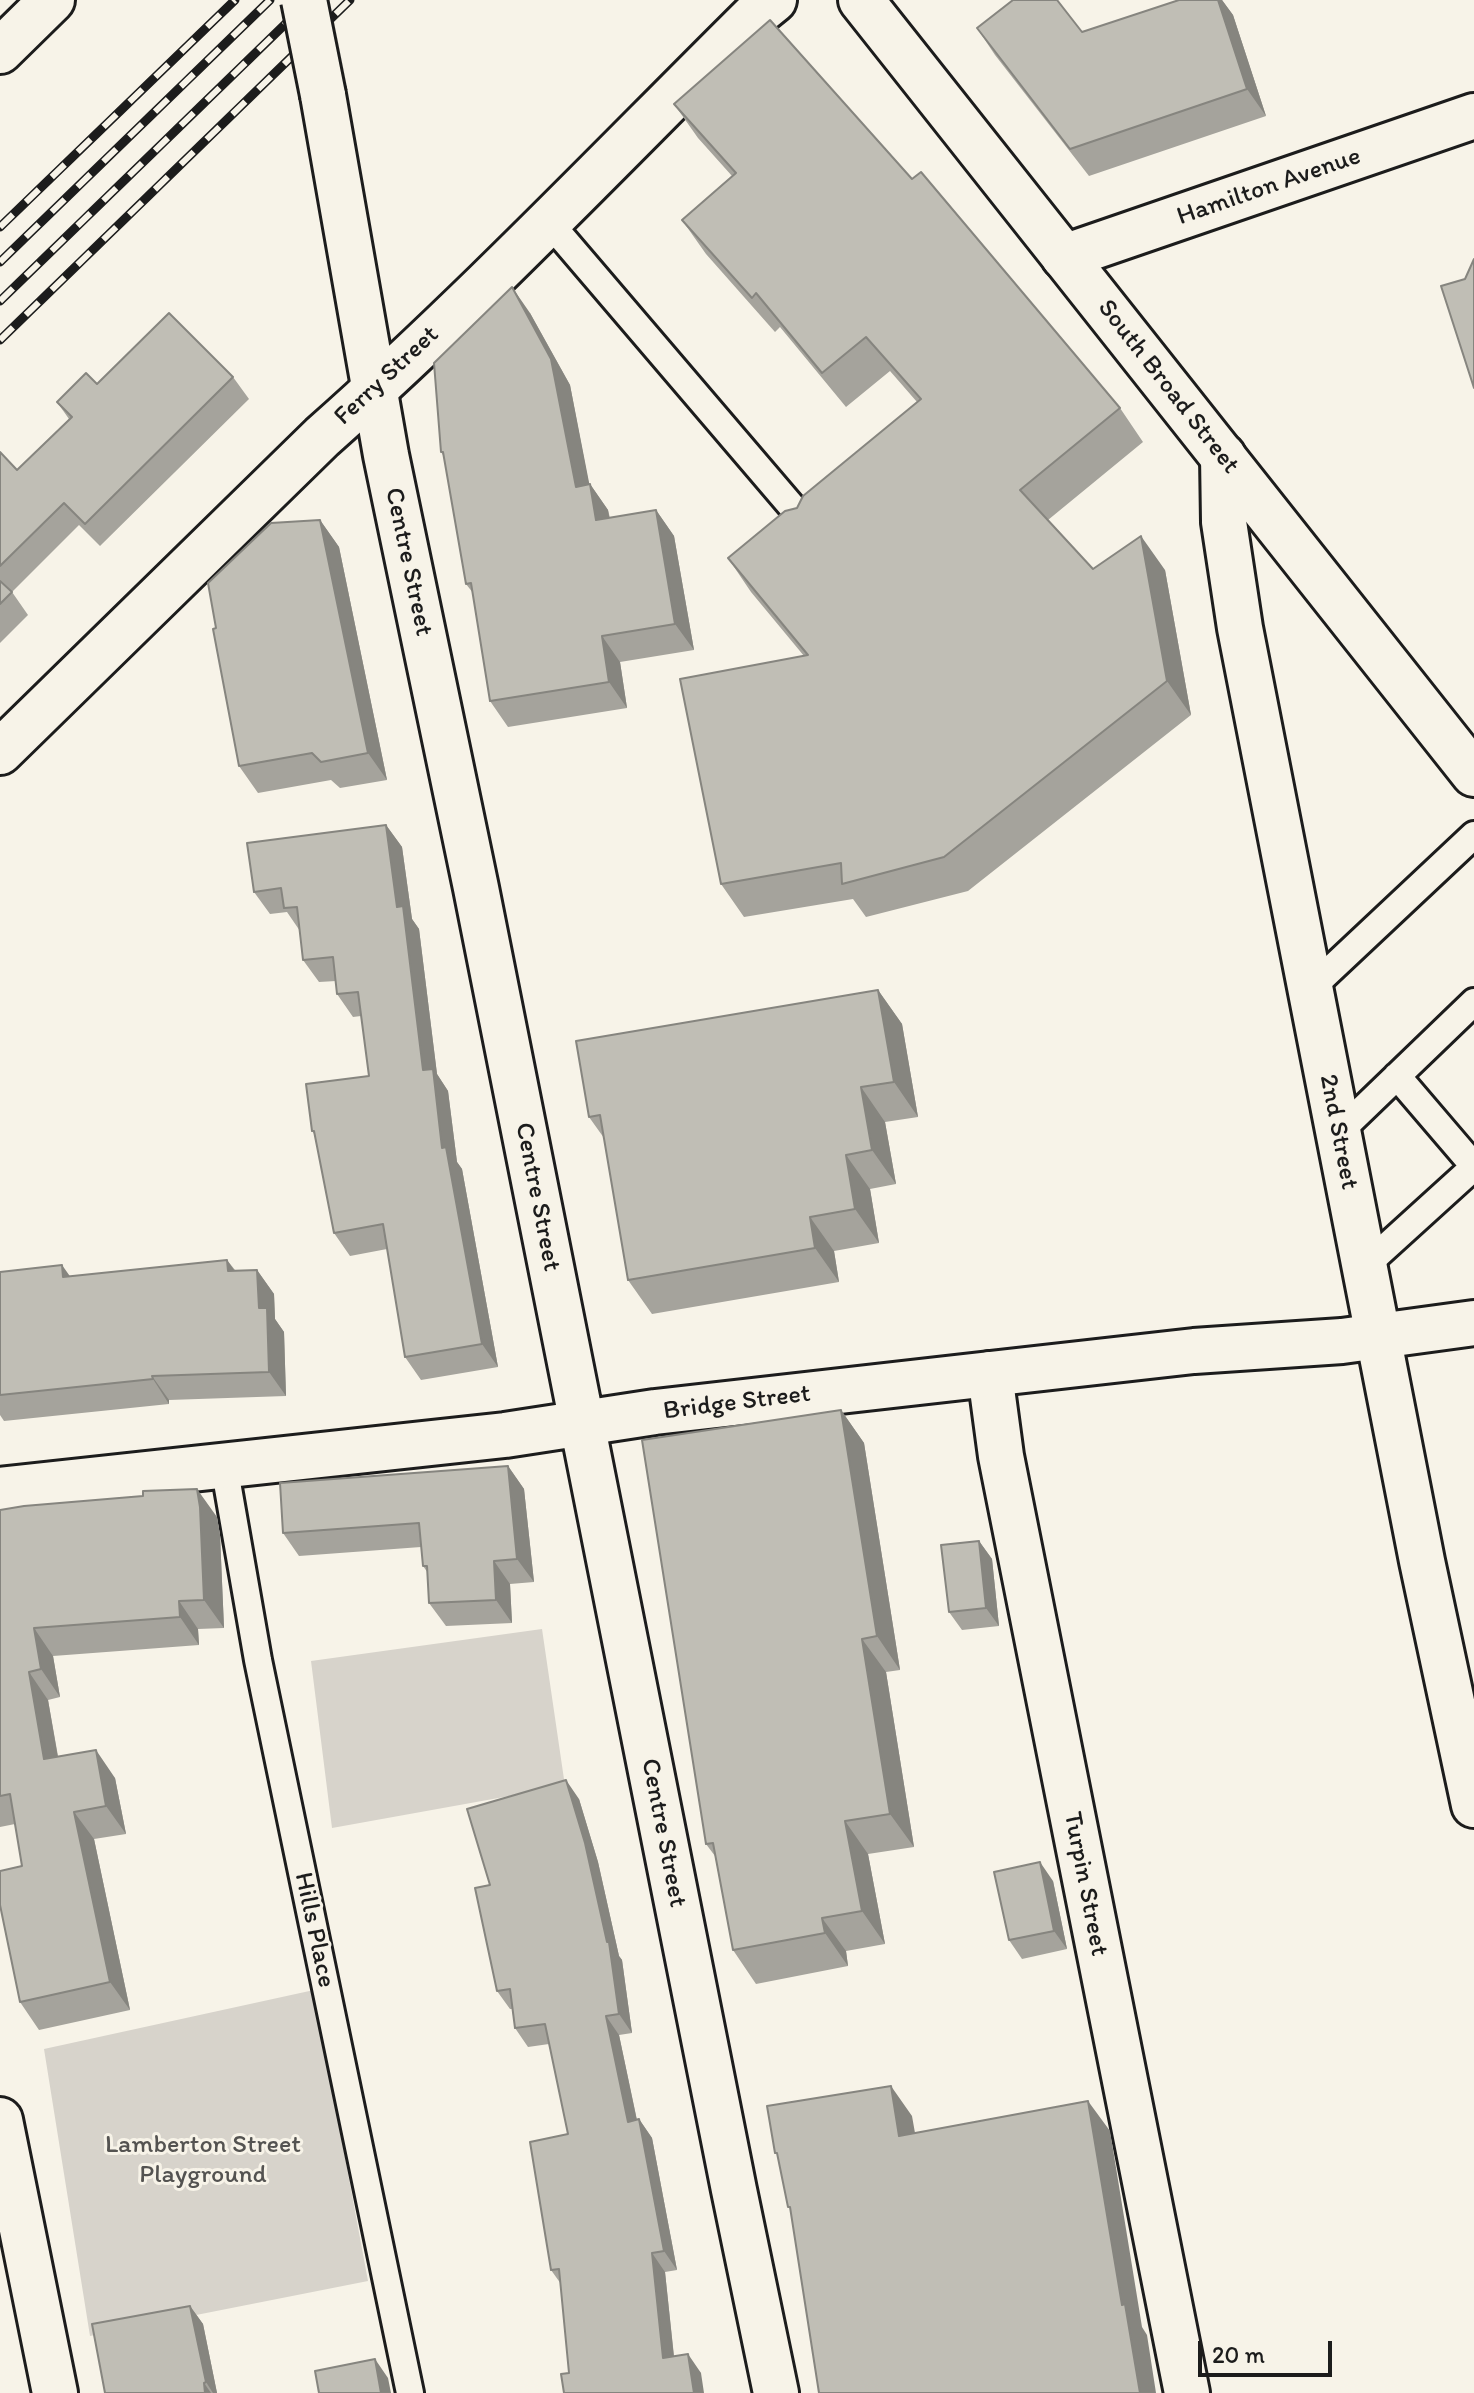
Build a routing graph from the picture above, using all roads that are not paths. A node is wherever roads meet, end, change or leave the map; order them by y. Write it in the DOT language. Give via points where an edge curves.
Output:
graph roads {
  1 [pos="52,0"];
  2 [pos="304,0"];
  3 [pos="774,0"];
  4 [pos="861,0"];
  5 [pos="0,51"];
  6 [pos="1474,116"];
  7 [pos="548,221"];
  8 [pos="1064,257"];
  9 [pos="375,390"];
  10 [pos="1223,456"];
  11 [pos="811,529"];
  12 [pos="0,752"];
  13 [pos="1474,774"];
  14 [pos="1474,835"];
  15 [pos="1310,989"];
  16 [pos="1474,1002"];
  17 [pos="1397,1076"];
  18 [pos="1338,1133"];
  19 [pos="1474,1166"];
  20 [pos="1365,1266"];
  21 [pos="1474,1323"];
  22 [pos="1378,1336"];
  23 [pos="990,1374"];
  24 [pos="582,1424"];
  25 [pos="224,1465"];
  26 [pos="0,1490"];
  27 [pos="1474,1805"];
  28 [pos="0,2120"];
  29 [pos="55,2393"];
  30 [pos="410,2393"];
  31 [pos="776,2393"];
  32 [pos="1187,2393"];
  1 -- 5 [label="main road"];
  2 -- 9 [label="main road, Centre Street, bridge"];
  3 -- 7 [label="main road, Ferry Street"];
  4 -- 8 [label="main road, South Broad Street"];
  6 -- 8 [label="main road, Hamilton Avenue"];
  7 -- 9 [label="main road, Ferry Street"];
  7 -- 11 [label="lane"];
  8 -- 10 [label="main road, South Broad Street"];
  9 -- 12 [label="main road, Ferry Street"];
  9 -- 24 [label="main road, Centre Street"];
  10 -- 13 [label="main road, South Broad Street"];
  10 -- 15 [label="main road, 2nd Street" via="1224,522 1240,628"];
  14 -- 15 [label="lane"];
  15 -- 18 [label="main road, 2nd Street"];
  16 -- 17 [label="lane"];
  17 -- 18 [label="lane"];
  17 -- 19 [label="lane"];
  18 -- 20 [label="main road, 2nd Street"];
  19 -- 20 [label="lane"];
  20 -- 22 [label="main road, 2nd Street"];
  21 -- 22 [label="main road, Bridge Street"];
  22 -- 23 [label="main road, Bridge Street"];
  22 -- 27 [label="main road, 2nd Street"];
  23 -- 24 [label="main road, Bridge Street"];
  23 -- 32 [label="main road, Turpin Street" via="1001,1456"];
  24 -- 25 [label="main road, Bridge Street"];
  24 -- 31 [label="main road, Centre Street"];
  25 -- 26 [label="main road, Bridge Street"];
  25 -- 30 [label="lane, Hills Place" via="258,1660"];
  28 -- 29 [label="main road"];
}
